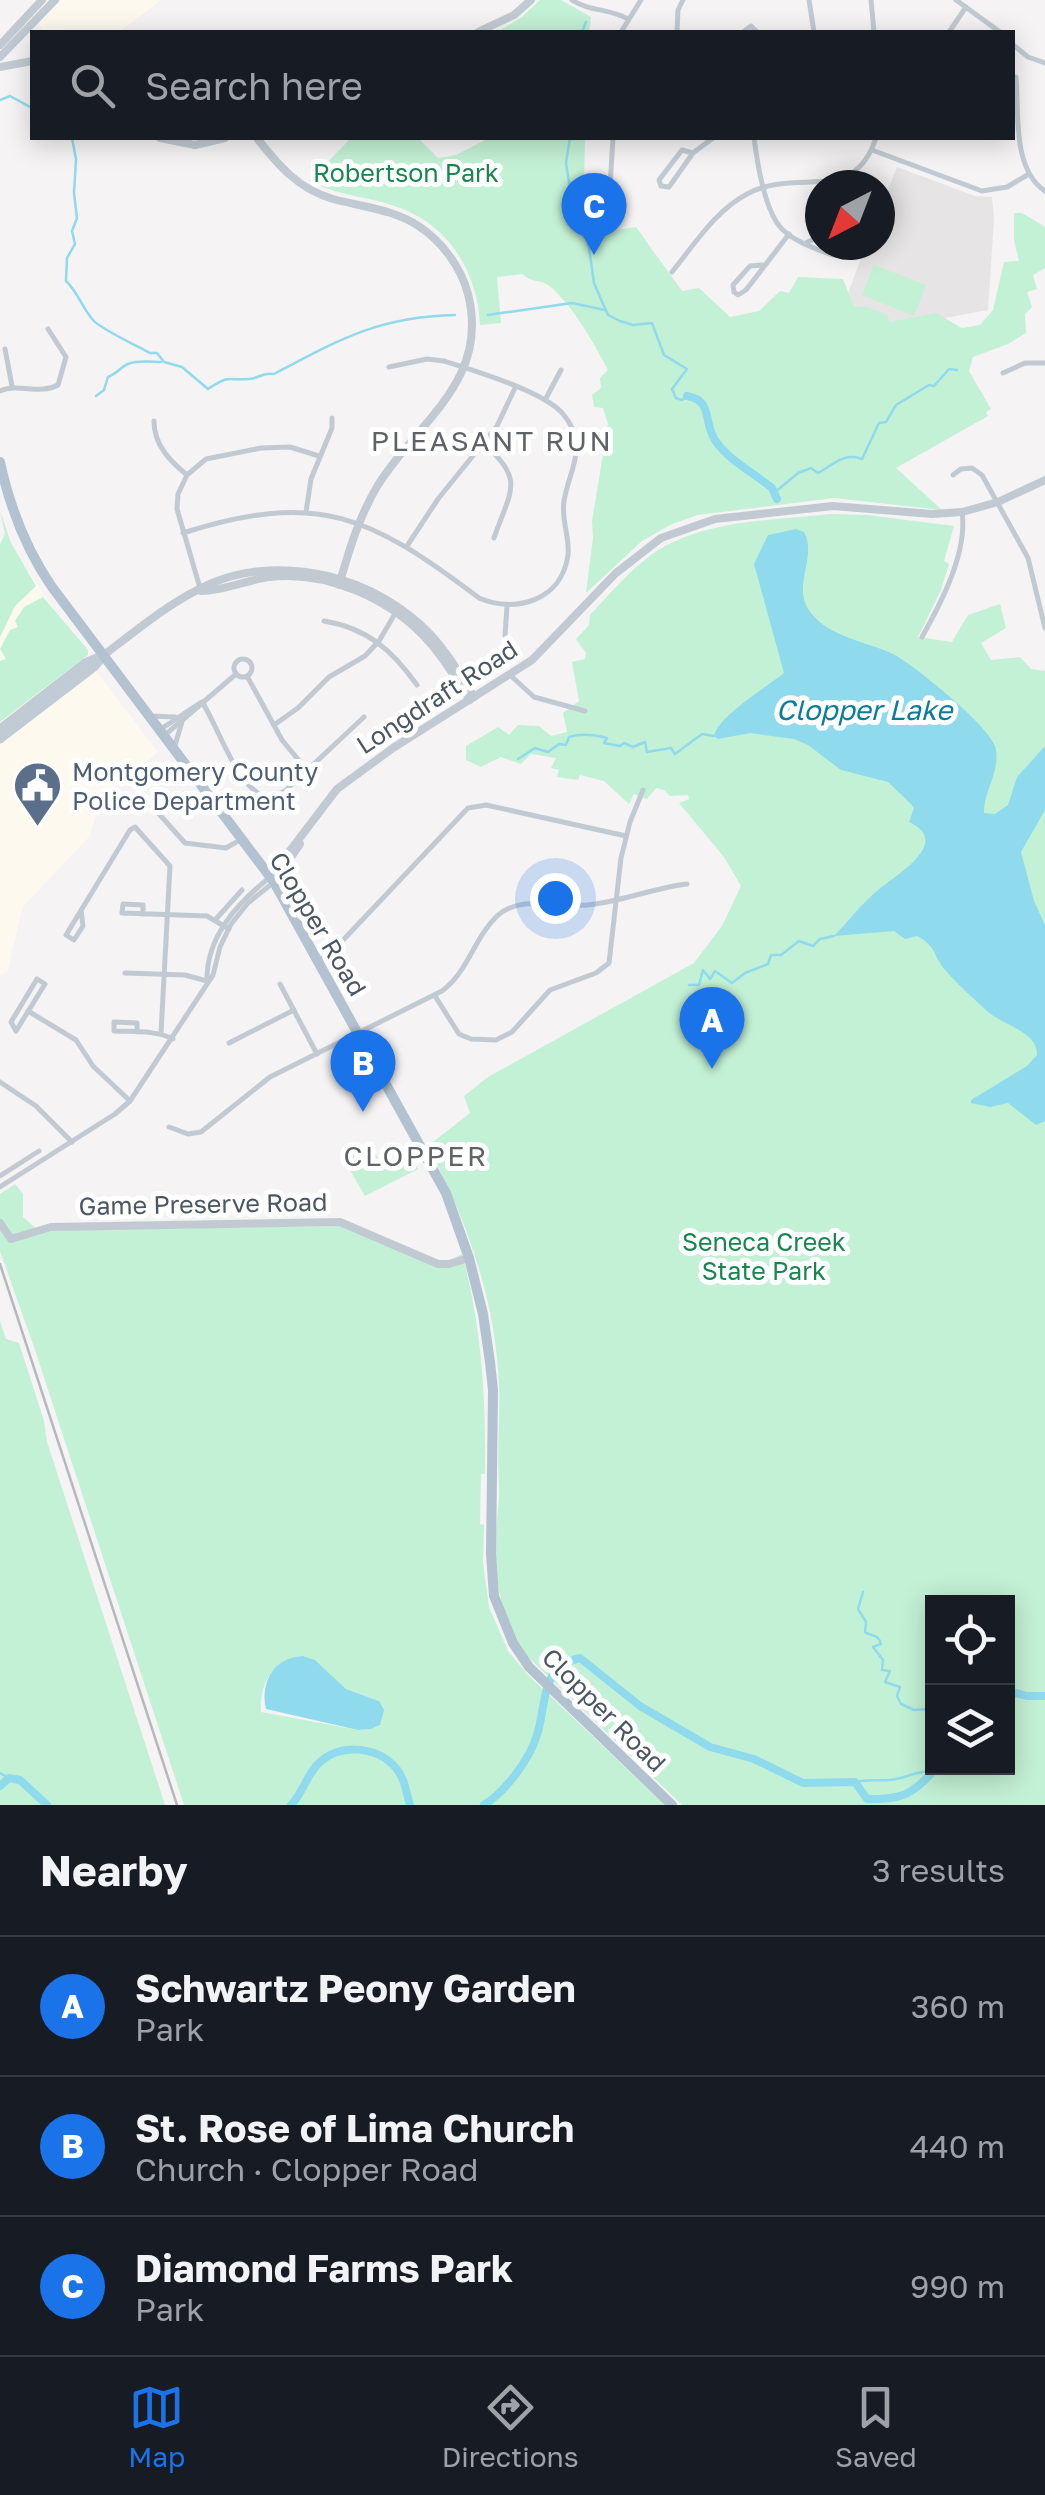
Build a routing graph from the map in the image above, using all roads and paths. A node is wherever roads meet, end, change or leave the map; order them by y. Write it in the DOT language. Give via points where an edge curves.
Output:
graph roads {
  1 [pos="42,0"];
  2 [pos="55,0"];
  3 [pos="530,0"];
  4 [pos="572,0"];
  5 [pos="641,0"];
  6 [pos="683,0"];
  7 [pos="808,0"];
  8 [pos="871,0"];
  9 [pos="956,0"];
  10 [pos="966,7"];
  11 [pos="628,19"];
  12 [pos="677,23"];
  13 [pos="30,30"];
  14 [pos="482,30"];
  15 [pos="621,30"];
  16 [pos="677,30"];
  17 [pos="686,30"];
  18 [pos="814,30"];
  19 [pos="874,30"];
  20 [pos="950,30"];
  21 [pos="997,30"];
  22 [pos="0,45"];
  23 [pos="1015,46"];
  24 [pos="0,57"];
  25 [pos="30,61"];
  26 [pos="1045,64"];
  27 [pos="0,67"];
  28 [pos="1016,77"];
  29 [pos="1016,116"];
  30 [pos="170,140"];
  31 [pos="216,140"];
  32 [pos="259,140"];
  33 [pos="613,140"];
  34 [pos="710,140"];
  35 [pos="754,140"];
  36 [pos="875,140"];
  37 [pos="872,150"];
  38 [pos="693,153"];
  39 [pos="1029,174"];
  40 [pos="764,186"];
  41 [pos="1045,190"];
  42 [pos="609,203"];
  43 [pos="788,234"];
  44 [pos="805,242"];
  45 [pos="762,266"];
  46 [pos="672,272"];
  47 [pos="48,329"];
  48 [pos="5,349"];
  49 [pos="1045,363"];
  50 [pos="389,367"];
  51 [pos="465,368"];
  52 [pos="562,370"];
  53 [pos="1002,372"];
  54 [pos="12,386"];
  55 [pos="515,388"];
  56 [pos="0,391"];
  57 [pos="546,400"];
  58 [pos="332,418"];
  59 [pos="154,421"];
  60 [pos="484,444"];
  61 [pos="319,456"];
  62 [pos="0,462"];
  63 [pos="188,475"];
  64 [pos="953,475"];
  65 [pos="1045,480"];
  66 [pos="998,502"];
  67 [pos="306,512"];
  68 [pos="962,512"];
  69 [pos="359,524"];
  70 [pos="183,533"];
  71 [pos="494,538"];
  72 [pos="407,546"];
  73 [pos="340,582"];
  74 [pos="201,591"];
  75 [pos="506,606"];
  76 [pos="396,612"];
  77 [pos="324,621"];
  78 [pos="1045,628"];
  79 [pos="505,636"];
  80 [pos="922,637"];
  81 [pos="379,641"];
  82 [pos="104,655"];
  83 [pos="236,674"];
  84 [pos="510,674"];
  85 [pos="248,676"];
  86 [pos="417,686"];
  87 [pos="472,699"];
  88 [pos="202,702"];
  89 [pos="585,711"];
  90 [pos="151,716"];
  91 [pos="180,718"];
  92 [pos="364,718"];
  93 [pos="274,725"];
  94 [pos="0,729"];
  95 [pos="163,732"];
  96 [pos="0,739"];
  97 [pos="174,748"];
  98 [pos="306,768"];
  99 [pos="643,790"];
  100 [pos="171,800"];
  101 [pos="626,836"];
  102 [pos="242,838"];
  103 [pos="272,879"];
  104 [pos="686,884"];
  105 [pos="242,890"];
  106 [pos="616,899"];
  107 [pos="81,910"];
  108 [pos="143,914"];
  109 [pos="168,915"];
  110 [pos="216,919"];
  111 [pos="226,927"];
  112 [pos="320,960"];
  113 [pos="125,972"];
  114 [pos="165,973"];
  115 [pos="207,981"];
  116 [pos="280,984"];
  117 [pos="435,996"];
  118 [pos="294,1010"];
  119 [pos="28,1011"];
  120 [pos="137,1032"];
  121 [pos="162,1034"];
  122 [pos="360,1035"];
  123 [pos="173,1039"];
  124 [pos="229,1043"];
  125 [pos="317,1054"];
  126 [pos="0,1082"];
  127 [pos="130,1101"];
  128 [pos="170,1128"];
  129 [pos="72,1142"];
  130 [pos="40,1151"];
  131 [pos="0,1176"];
  132 [pos="2,1185"];
  133 [pos="0,1223"];
  134 [pos="469,1258"];
  135 [pos="672,1805"];
  1 -- 13 [label="street"];
  2 -- 13 [label="street"];
  3 -- 14 [label="street"];
  4 -- 11 [label="street"];
  5 -- 11 [label="street"];
  6 -- 12 [label="street"];
  7 -- 18 [label="street"];
  8 -- 19 [label="street"];
  9 -- 10 [label="street"];
  10 -- 20 [label="street"];
  10 -- 21 [label="street"];
  11 -- 15 [label="street"];
  12 -- 16 [label="street"];
  12 -- 17 [label="street"];
  13 -- 22 [label="street"];
  13 -- 24 [label="street"];
  23 -- 26 [label="street"];
  25 -- 27 [label="street"];
  28 -- 29 [label="street"];
  29 -- 39 [label="street"];
  30 -- 31 [label="street"];
  32 -- 51 [label="street" via="302,185 398,215 439,243 470,300"];
  33 -- 42 [label="street"];
  34 -- 38 [label="street"];
  35 -- 40 [label="street"];
  36 -- 37 [label="street"];
  37 -- 39 [label="street" via="982,191"];
  37 -- 40 [label="street" via="862,168 845,178"];
  38 -- 38 [label="street" via="668,187 661,186 676,156"];
  39 -- 41 [label="street"];
  40 -- 43 [label="street"];
  40 -- 46 [label="street" via="728,206"];
  43 -- 44 [label="street"];
  43 -- 45 [label="street"];
  45 -- 45 [label="street" via="746,290 734,292 750,266"];
  47 -- 54 [label="street" via="66,357 60,381 45,390"];
  48 -- 54 [label="street"];
  49 -- 53 [label="street"];
  50 -- 51 [label="street" via="427,359"];
  51 -- 55 [label="street"];
  51 -- 69 [label="street" via="380,483"];
  52 -- 57 [label="street"];
  54 -- 56 [label="street"];
  55 -- 57 [label="street"];
  55 -- 60 [label="street"];
  57 -- 75 [label="street" via="564,415 576,443 564,502 567,558 550,590 530,603"];
  58 -- 61 [label="street"];
  59 -- 63 [label="street" via="165,454"];
  60 -- 71 [label="street" via="512,478"];
  60 -- 72 [label="street"];
  61 -- 63 [label="street" via="261,448 206,459"];
  61 -- 67 [label="street"];
  62 -- 82 [label="main road, Clopper Road" via="31,554"];
  63 -- 70 [label="street" via="177,501"];
  64 -- 66 [label="street" via="972,468"];
  65 -- 66 [label="street, Longdraft Road"];
  66 -- 68 [label="street, Longdraft Road"];
  66 -- 78 [label="street" via="1028,558"];
  67 -- 69 [label="street"];
  67 -- 70 [label="street" via="249,514"];
  68 -- 80 [label="street" via="952,569"];
  68 -- 84 [label="street, Longdraft Road" via="833,506 684,528 640,552"];
  69 -- 72 [label="street"];
  69 -- 73 [label="street"];
  70 -- 74 [label="street"];
  72 -- 75 [label="street" via="479,598"];
  73 -- 74 [label="street" via="269,577"];
  73 -- 76 [label="street"];
  73 -- 87 [label="street" via="378,594 417,621 445,652"];
  74 -- 82 [label="street"];
  75 -- 79 [label="street"];
  76 -- 81 [label="street"];
  76 -- 87 [label="street"];
  77 -- 81 [label="street"];
  81 -- 86 [label="street"];
  81 -- 93 [label="street"];
  82 -- 90 [label="main road, Clopper Road"];
  82 -- 94 [label="main road" via="84,663"];
  82 -- 96 [label="main road"];
  83 -- 85 [label="street"];
  83 -- 85 [label="street" via="236,663 247,660"];
  83 -- 88 [label="street"];
  84 -- 87 [label="street, Longdraft Road"];
  84 -- 89 [label="street" via="534,697"];
  85 -- 93 [label="street"];
  87 -- 103 [label="street, Longdraft Road" via="337,789"];
  88 -- 91 [label="street"];
  88 -- 98 [label="street" via="258,795 281,795"];
  90 -- 91 [label="street"];
  90 -- 95 [label="main road, Clopper Road"];
  91 -- 95 [label="street"];
  91 -- 97 [label="street"];
  92 -- 98 [label="street"];
  93 -- 98 [label="street"];
  95 -- 97 [label="main road, Clopper Road"];
  97 -- 102 [label="main road, Clopper Road"];
  99 -- 101 [label="street"];
  100 -- 102 [label="street" via="166,793 151,805 184,842 226,848"];
  101 -- 106 [label="street"];
  101 -- 112 [label="street" via="486,805 468,808"];
  102 -- 103 [label="main road, Clopper Road"];
  103 -- 111 [label="street, Longdraft Road" via="244,898"];
  103 -- 112 [label="main road, Clopper Road"];
  104 -- 106 [label="street"];
  105 -- 110 [label="street"];
  106 -- 117 [label="street" via="509,908 493,920 457,979"];
  106 -- 117 [label="street" via="609,964 550,990 504,1038 459,1034"];
  107 -- 107 [label="street" via="82,926 74,940 66,935"];
  107 -- 109 [label="street" via="135,827 170,866"];
  108 -- 109 [label="street"];
  109 -- 110 [label="street"];
  109 -- 114 [label="street"];
  110 -- 111 [label="street"];
  111 -- 115 [label="street, Longdraft Road"];
  112 -- 122 [label="main road, Clopper Road"];
  113 -- 114 [label="street"];
  114 -- 115 [label="street"];
  114 -- 121 [label="street"];
  115 -- 123 [label="street, Longdraft Road"];
  116 -- 118 [label="street"];
  117 -- 122 [label="street"];
  118 -- 124 [label="street"];
  118 -- 125 [label="street"];
  119 -- 119 [label="street" via="16,1031 11,1022 38,979 45,984"];
  119 -- 127 [label="street" via="76,1040"];
  120 -- 120 [label="street" via="114,1031 114,1022 137,1023"];
  120 -- 121 [label="street"];
  121 -- 123 [label="street"];
  122 -- 125 [label="street"];
  122 -- 134 [label="main road, Clopper Road" via="432,1163"];
  123 -- 127 [label="street, Longdraft Road"];
  125 -- 128 [label="street" via="254,1087 201,1132"];
  126 -- 129 [label="street"];
  127 -- 129 [label="street, Longdraft Road"];
  129 -- 132 [label="street, Longdraft Road"];
  130 -- 131 [label="street"];
  131 -- 132 [label="street"];
  133 -- 134 [label="street, Game Preserve Road" via="12,1239 50,1226 340,1222 438,1264"];
  134 -- 135 [label="main road, Clopper Road" via="494,1390 494,1596 512,1643 540,1678"];
}
